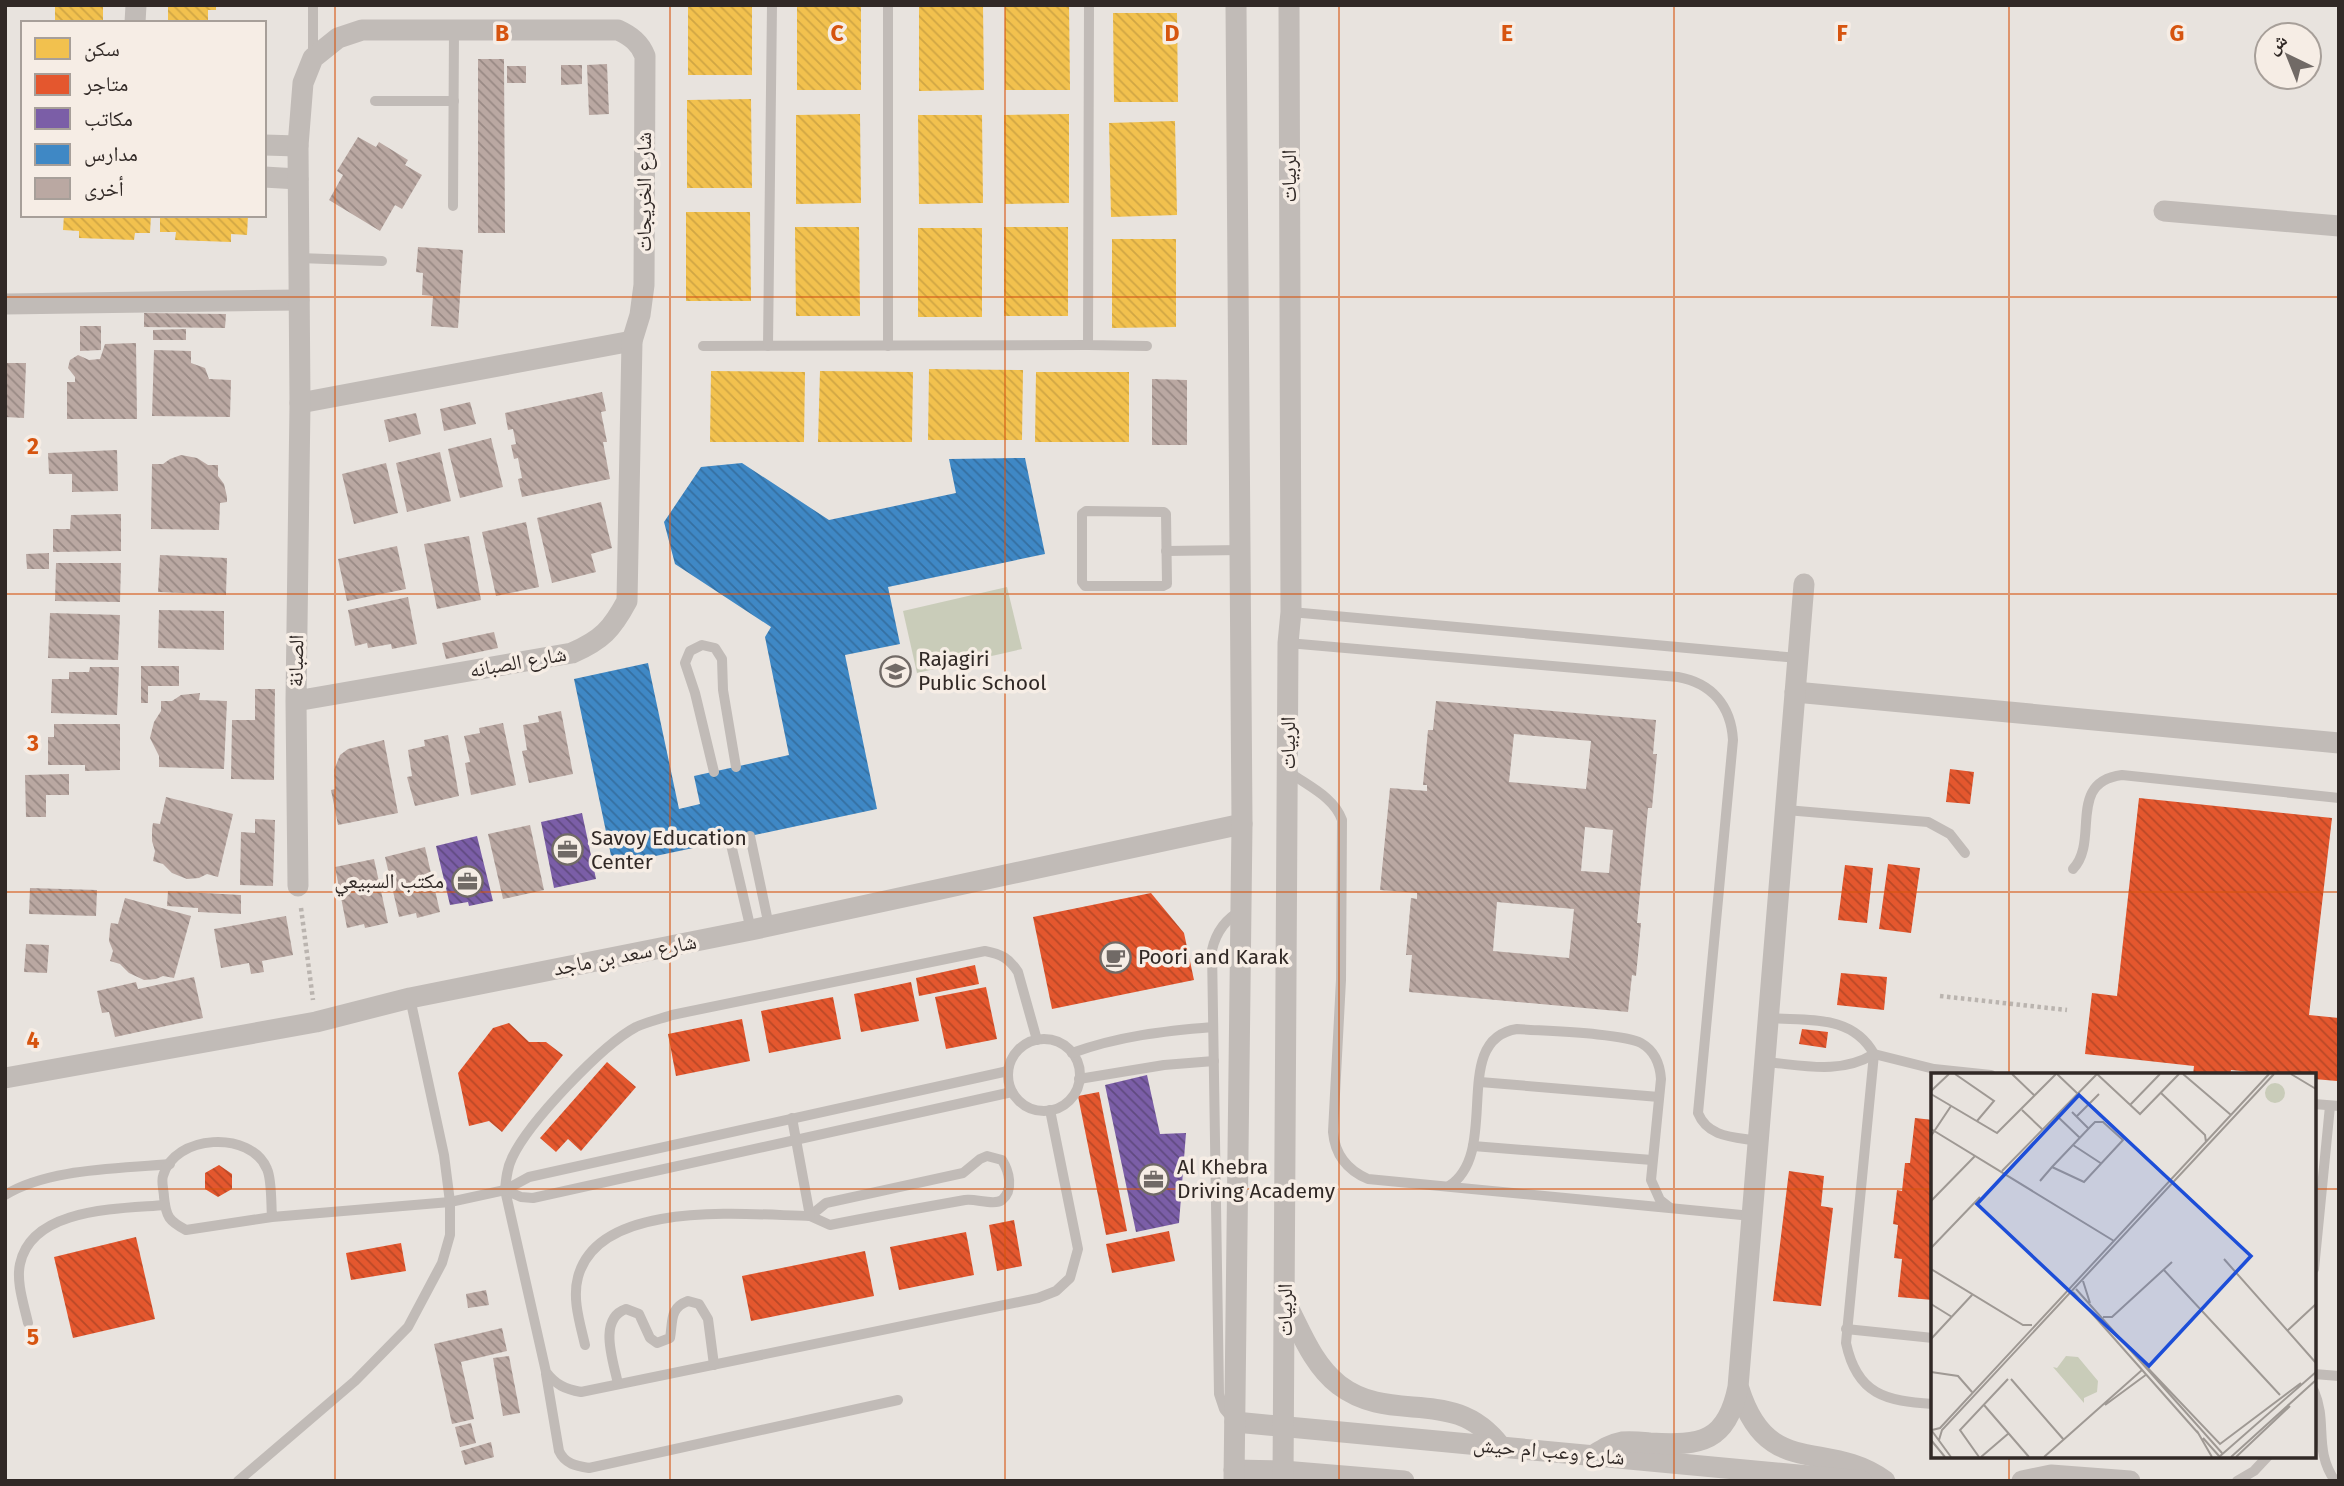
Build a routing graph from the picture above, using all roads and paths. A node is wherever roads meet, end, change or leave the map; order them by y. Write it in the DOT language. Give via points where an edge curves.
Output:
graph roads {
  1 [pos="313,5"];
  2 [pos="772,5"];
  3 [pos="888,5"];
  4 [pos="1089,5"];
  5 [pos="1237,5"];
  6 [pos="1289,5"];
  7 [pos="454,30"];
  8 [pos="313,58"];
  9 [pos="375,100"];
  10 [pos="454,101"];
  11 [pos="266,145"];
  12 [pos="298,146"];
  13 [pos="266,177"];
  14 [pos="298,179"];
  15 [pos="453,205"];
  16 [pos="2164,211"];
  17 [pos="2339,226"];
  18 [pos="299,258"];
  19 [pos="382,261"];
  20 [pos="299,300"];
  21 [pos="5,304"];
  22 [pos="632,341"];
  23 [pos="1088,345"];
  24 [pos="702,346"];
  25 [pos="768,346"];
  26 [pos="888,346"];
  27 [pos="1147,346"];
  28 [pos="300,403"];
  29 [pos="1241,550"];
  30 [pos="1167,551"];
  31 [pos="1804,584"];
  32 [pos="1291,611"];
  33 [pos="1288,643"];
  34 [pos="1798,658"];
  35 [pos="1796,692"];
  36 [pos="296,701"];
  37 [pos="2339,743"];
  38 [pos="736,767"];
  39 [pos="714,772"];
  40 [pos="1289,772"];
  41 [pos="2339,798"];
  42 [pos="1786,810"];
  43 [pos="1242,824"];
  44 [pos="750,836"];
  45 [pos="730,841"];
  46 [pos="1965,853"];
  47 [pos="2073,869"];
  48 [pos="298,886"];
  49 [pos="1242,910"];
  50 [pos="760,928"];
  51 [pos="1940,996"];
  52 [pos="410,998"];
  53 [pos="2067,1010"];
  54 [pos="1769,1018"];
  55 [pos="316,1021"];
  56 [pos="1213,1027"];
  57 [pos="1037,1040"];
  58 [pos="1072,1053"];
  59 [pos="1874,1054"];
  60 [pos="1214,1061"];
  61 [pos="1765,1062"];
  62 [pos="1008,1071"];
  63 [pos="1972,1073"];
  64 [pos="5,1077"];
  65 [pos="1079,1079"];
  66 [pos="1480,1082"];
  67 [pos="1012,1092"];
  68 [pos="1659,1097"];
  69 [pos="2316,1104"];
  70 [pos="2334,1106"];
  71 [pos="1050,1110"];
  72 [pos="792,1118"];
  73 [pos="797,1140"];
  74 [pos="1758,1141"];
  75 [pos="1473,1146"];
  76 [pos="1652,1160"];
  77 [pos="170,1164"];
  78 [pos="1449,1186"];
  79 [pos="505,1190"];
  80 [pos="5,1195"];
  81 [pos="450,1202"];
  82 [pos="165,1205"];
  83 [pos="1669,1207"];
  84 [pos="810,1216"];
  85 [pos="1752,1216"];
  86 [pos="272,1217"];
  87 [pos="2316,1253"];
  88 [pos="1285,1300"];
  89 [pos="28,1323"];
  90 [pos="1846,1329"];
  91 [pos="1931,1338"];
  92 [pos="585,1345"];
  93 [pos="714,1365"];
  94 [pos="545,1372"];
  95 [pos="2316,1374"];
  96 [pos="2339,1377"];
  97 [pos="618,1384"];
  98 [pos="1738,1387"];
  99 [pos="2316,1398"];
  100 [pos="898,1399"];
  101 [pos="1931,1404"];
  102 [pos="1235,1422"];
  103 [pos="1284,1426"];
  104 [pos="1501,1447"];
  105 [pos="1592,1456"];
  106 [pos="2266,1458"];
  107 [pos="1234,1475"];
  108 [pos="1283,1476"];
  109 [pos="1368,1479"];
  110 [pos="238,1481"];
  111 [pos="1401,1481"];
  112 [pos="1862,1481"];
  113 [pos="1885,1481"];
  114 [pos="2022,1481"];
  115 [pos="2130,1481"];
  116 [pos="2237,1481"];
  117 [pos="2335,1481"];
  1 -- 8 [label="lane"];
  2 -- 25 [label="lane"];
  3 -- 26 [label="lane"];
  4 -- 23 [label="lane"];
  5 -- 29 [label="street"];
  6 -- 32 [label="street, الربيات"];
  7 -- 8 [label="street, شارع الخريجات" via="362,30 338,38"];
  7 -- 10 [label="lane"];
  7 -- 22 [label="street, شارع الخريجات" via="618,30 642,47 644,285"];
  8 -- 12 [label="street, الصبانة" via="303,83"];
  9 -- 10 [label="lane"];
  10 -- 15 [label="lane"];
  11 -- 12 [label="street"];
  12 -- 14 [label="street, الصبانة"];
  13 -- 14 [label="street"];
  14 -- 18 [label="street, الصبانة"];
  16 -- 17 [label="street"];
  18 -- 19 [label="lane"];
  18 -- 20 [label="street, الصبانة"];
  20 -- 21 [label="street"];
  20 -- 28 [label="street, الصبانة"];
  22 -- 28 [label="street"];
  22 -- 36 [label="street, شارع الصبانه" via="629,572 627,600 614,625 596,642 572,653"];
  23 -- 26 [label="lane"];
  23 -- 27 [label="lane"];
  24 -- 25 [label="lane"];
  25 -- 26 [label="lane"];
  28 -- 36 [label="street, الصبانة"];
  29 -- 30 [label="lane"];
  29 -- 43 [label="street"];
  30 -- 30 [label="lane" via="1164,586 1085,586 1082,514 1164,512"];
  31 -- 34 [label="street"];
  32 -- 33 [label="street, الربيات"];
  32 -- 34 [label="lane"];
  33 -- 40 [label="street, الربيات"];
  33 -- 74 [label="lane" via="1678,677 1701,683 1721,699 1733,740 1698,1113 1714,1133"];
  34 -- 35 [label="street"];
  35 -- 37 [label="street"];
  35 -- 42 [label="street"];
  36 -- 48 [label="street, الصبانة"];
  38 -- 39 [label="lane" via="722,659 715,648 702,645 690,651 685,663"];
  40 -- 78 [label="lane" via="1335,805 1344,828 1333,1132 1337,1152 1350,1168 1368,1179"];
  40 -- 88 [label="street, الربيات"];
  41 -- 47 [label="lane" via="2122,775 2105,779 2092,791 2082,853"];
  42 -- 46 [label="lane" via="1928,822 1950,834"];
  42 -- 54 [label="street"];
  43 -- 49 [label="street"];
  43 -- 50 [label="street, شارع سعد بن ماجد"];
  44 -- 50 [label="lane"];
  45 -- 50 [label="lane"];
  48 -- 55 [label="path"];
  49 -- 56 [label="lane" via="1225,922 1214,940"];
  49 -- 102 [label="street"];
  50 -- 52 [label="street, شارع سعد بن ماجد"];
  51 -- 53 [label="path"];
  52 -- 55 [label="street, شارع سعد بن ماجد"];
  52 -- 81 [label="lane"];
  54 -- 59 [label="lane" via="1849,1027"];
  54 -- 61 [label="street"];
  55 -- 64 [label="street, شارع سعد بن ماجد"];
  56 -- 58 [label="lane" via="1154,1031"];
  56 -- 60 [label="lane"];
  57 -- 58 [label="lane" via="1057,1041"];
  57 -- 62 [label="lane" via="1017,1051"];
  57 -- 79 [label="lane" via="1018,972 1001,954 985,951 672,1015 638,1027 606,1048 549,1107 512,1158"];
  58 -- 65 [label="lane"];
  59 -- 61 [label="lane" via="1832,1068"];
  59 -- 63 [label="lane"];
  59 -- 90 [label="lane"];
  60 -- 65 [label="lane"];
  60 -- 102 [label="lane" via="1219,1394"];
  61 -- 74 [label="street"];
  62 -- 67 [label="lane"];
  62 -- 72 [label="lane"];
  65 -- 71 [label="lane" via="1070,1099"];
  66 -- 68 [label="lane"];
  66 -- 68 [label="lane" via="1482,1057 1491,1040 1507,1030 1543,1031 1642,1043 1660,1069"];
  66 -- 75 [label="lane"];
  67 -- 71 [label="lane" via="1028,1107"];
  67 -- 73 [label="lane"];
  68 -- 76 [label="lane"];
  69 -- 70 [label="lane"];
  70 -- 87 [label="lane"];
  71 -- 93 [label="lane" via="1078,1249 1070,1278 1056,1291"];
  72 -- 73 [label="lane"];
  72 -- 79 [label="lane" via="529,1177"];
  73 -- 79 [label="lane" via="533,1198"];
  73 -- 84 [label="lane"];
  74 -- 85 [label="street"];
  75 -- 76 [label="lane"];
  75 -- 78 [label="lane" via="1469,1165"];
  76 -- 83 [label="lane" via="1654,1191"];
  77 -- 80 [label="lane" via="57,1176"];
  77 -- 82 [label="lane" via="163,1177"];
  77 -- 86 [label="lane" via="174,1156 195,1145 239,1145 257,1155 268,1169"];
  78 -- 83 [label="lane"];
  79 -- 81 [label="lane"];
  79 -- 94 [label="lane"];
  81 -- 86 [label="lane"];
  81 -- 110 [label="lane" via="450,1235 442,1263 408,1327 355,1381"];
  82 -- 86 [label="lane" via="174,1224 186,1230"];
  82 -- 89 [label="lane" via="80,1214 43,1230 20,1264"];
  83 -- 85 [label="lane"];
  84 -- 84 [label="lane" via="830,1225 970,1199 996,1202 1003,1200 1009,1189 1007,1169 1002,1160 988,1156 963,1173 826,1203"];
  84 -- 92 [label="lane" via="691,1214 643,1223 600,1241 587,1254 578,1278 577,1313"];
  85 -- 98 [label="street"];
  88 -- 103 [label="street, الربيات"];
  88 -- 104 [label="street" via="1318,1363 1340,1386 1374,1402 1456,1412 1482,1426"];
  90 -- 91 [label="lane"];
  90 -- 101 [label="lane" via="1854,1370 1874,1391 1900,1402"];
  93 -- 97 [label="lane"];
  93 -- 97 [label="lane" via="708,1319 699,1304 688,1301 678,1307 672,1315 670,1338 657,1343 639,1314 626,1308 616,1314 610,1327"];
  94 -- 97 [label="lane" via="565,1389 581,1392"];
  94 -- 100 [label="lane" via="559,1451 575,1466 589,1468"];
  95 -- 96 [label="lane"];
  98 -- 105 [label="street" via="1729,1418 1705,1439 1684,1444 1619,1443"];
  98 -- 113 [label="street" via="1750,1418 1771,1441 1800,1454 1861,1466"];
  99 -- 117 [label="lane" via="2321,1447"];
  102 -- 103 [label="street, شارع وعب ام حيش"];
  102 -- 107 [label="street"];
  103 -- 104 [label="street, شارع وعب ام حيش"];
  103 -- 108 [label="street, الربيات"];
  104 -- 105 [label="street, شارع وعب ام حيش"];
  105 -- 112 [label="street, شارع وعب ام حيش"];
  106 -- 116 [label="lane"];
  107 -- 108 [label="street"];
  108 -- 109 [label="street"];
  109 -- 111 [label="street"];
  114 -- 115 [label="street" via="2051,1475"];
}
